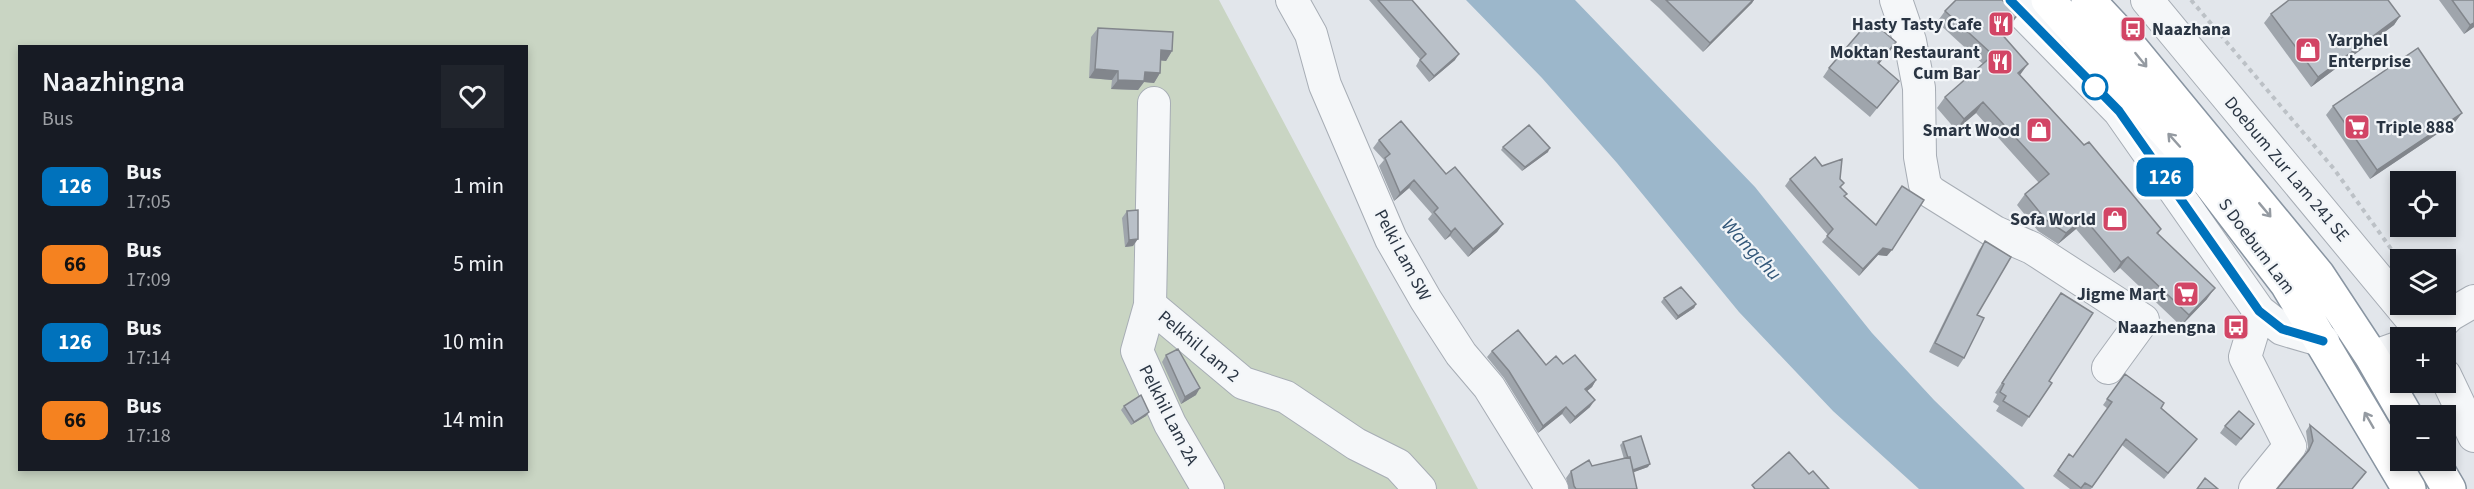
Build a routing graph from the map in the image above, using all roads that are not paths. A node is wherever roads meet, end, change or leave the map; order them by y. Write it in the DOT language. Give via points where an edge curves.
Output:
graph roads {
  1 [pos="1292,0"];
  2 [pos="1896,0"];
  3 [pos="2010,0"];
  4 [pos="2048,0"];
  5 [pos="2088,0"];
  6 [pos="2147,0"];
  7 [pos="1154,103"];
  8 [pos="2474,301"];
  9 [pos="1150,305"];
  10 [pos="2259,311"];
  11 [pos="2418,327"];
  12 [pos="2438,327"];
  13 [pos="2323,341"];
  14 [pos="2386,352"];
  15 [pos="2108,368"];
  16 [pos="2454,393"];
  17 [pos="2403,405"];
  18 [pos="2474,436"];
  19 [pos="2438,471"];
  20 [pos="1546,487"];
  21 [pos="1208,489"];
  22 [pos="1420,489"];
  23 [pos="2255,489"];
  24 [pos="2409,489"];
  25 [pos="2449,489"];
  1 -- 20 [label="street, Pelki Lam SW" via="1311,34 1326,85 1391,239 1461,354 1489,387"];
  2 -- 15 [label="street" via="1919,88 1920,157 1925,185 1995,232 2032,248 2143,320"];
  3 -- 10 [label="street" via="2119,111"];
  13 -- 4 [label="highway, S Doebum Lam, one-way" via="2287,284 2195,164"];
  5 -- 14 [label="highway, S Doebum Lam, one-way"];
  6 -- 11 [label="street, Doebum Zur Lam 241 SE"];
  7 -- 9 [label="street, Pelkhil Lam 2"];
  8 -- 12 [label="street"];
  9 -- 21 [label="street, Pelkhil Lam 2A" via="1137,351 1170,424"];
  9 -- 22 [label="street, Pelkhil Lam 2" via="1243,383 1286,398 1356,444 1398,465"];
  10 -- 13 [label="street" via="2282,329"];
  10 -- 23 [label="street" via="2245,357 2290,446"];
  24 -- 13 [label="highway, S Doebum Lam, one-way"];
  14 -- 17 [label="highway, S Doebum Lam"];
  16 -- 18 [label="street"];
  19 -- 25 [label="highway"];
}
